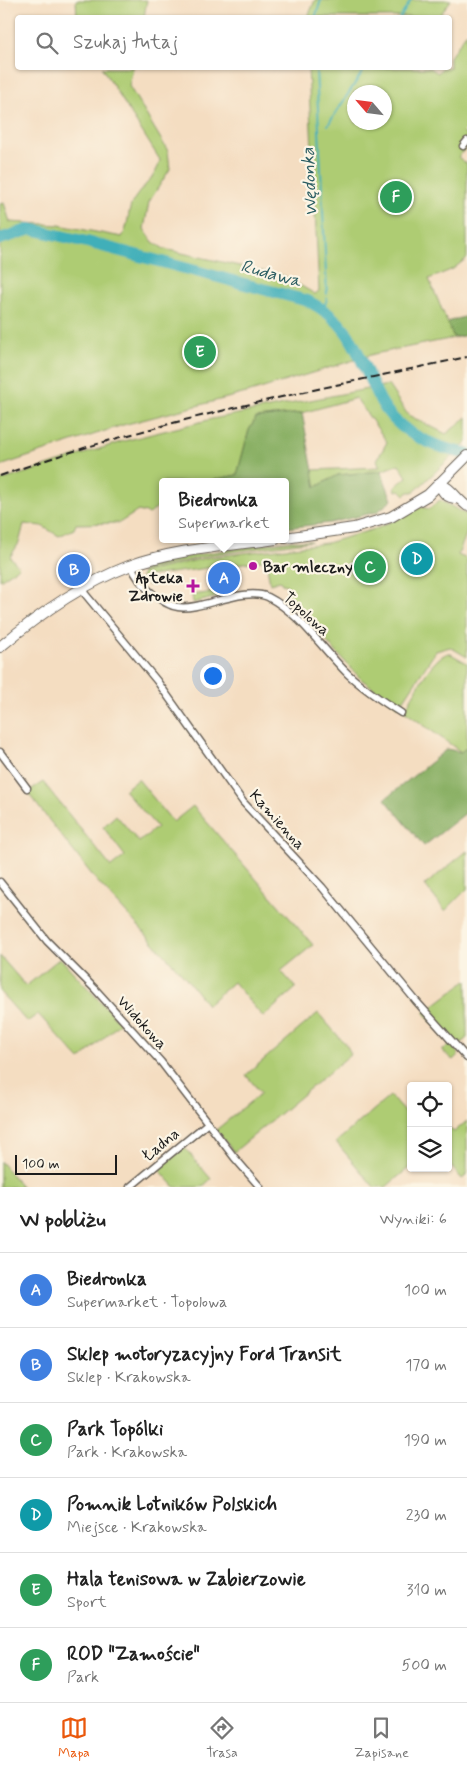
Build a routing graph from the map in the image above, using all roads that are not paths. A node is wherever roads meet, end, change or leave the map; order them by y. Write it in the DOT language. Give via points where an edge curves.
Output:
graph roads {
  1 [pos="467,456"];
  2 [pos="438,483"];
  3 [pos="467,506"];
  4 [pos="289,537"];
  5 [pos="249,543"];
  6 [pos="131,566"];
  7 [pos="81,589"];
  8 [pos="0,647"];
  9 [pos="400,712"];
  10 [pos="0,752"];
  11 [pos="27,788"];
  12 [pos="0,882"];
  13 [pos="467,1058"];
  14 [pos="208,1123"];
  15 [pos="130,1187"];
  16 [pos="260,1187"];
  1 -- 2 [label="main road"];
  2 -- 3 [label="main road" via="446,495"];
  2 -- 4 [label="main road" via="430,484 381,519 348,529"];
  5 -- 6 [label="main road" via="176,554"];
  6 -- 7 [label="main road"];
  6 -- 9 [label="street, Topolowa" via="144,586 178,607 256,595 269,598 297,619 348,673"];
  7 -- 8 [label="main road"];
  7 -- 13 [label="street, Kamienna" via="157,680 243,802 327,894"];
  10 -- 11 [label="street"];
  12 -- 14 [label="street, Widokowa" via="47,941 161,1062"];
  14 -- 15 [label="street, Ładna"];
  14 -- 16 [label="street, Widokowa"];
}
